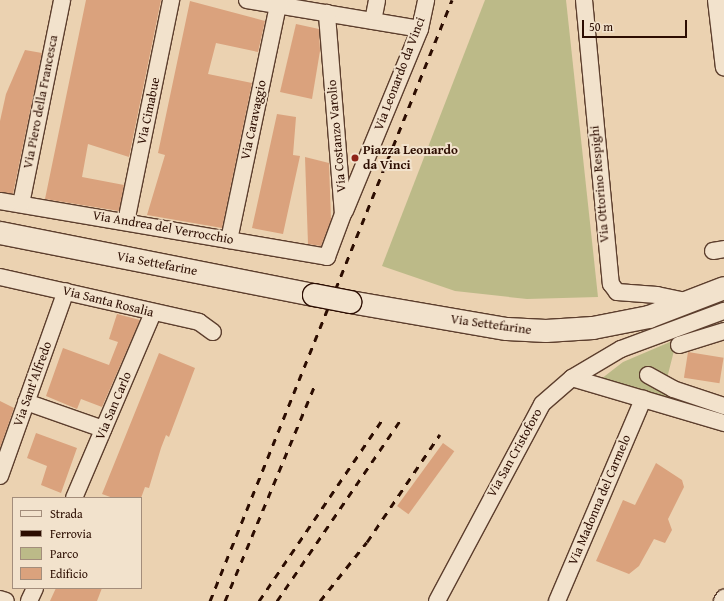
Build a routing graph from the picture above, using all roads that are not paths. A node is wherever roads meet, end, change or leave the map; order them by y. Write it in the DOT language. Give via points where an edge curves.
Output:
graph roads {
  1 [pos="62,0"];
  2 [pos="172,0"];
  3 [pos="247,0"];
  4 [pos="377,0"];
  5 [pos="426,0"];
  6 [pos="584,0"];
  7 [pos="716,0"];
  8 [pos="278,3"];
  9 [pos="327,13"];
  10 [pos="373,21"];
  11 [pos="420,29"];
  12 [pos="724,68"];
  13 [pos="0,201"];
  14 [pos="21,204"];
  15 [pos="343,214"];
  16 [pos="126,222"];
  17 [pos="0,233"];
  18 [pos="229,240"];
  19 [pos="327,257"];
  20 [pos="0,277"];
  21 [pos="724,288"];
  22 [pos="66,291"];
  23 [pos="689,302"];
  24 [pos="724,311"];
  25 [pos="154,313"];
  26 [pos="724,331"];
  27 [pos="213,332"];
  28 [pos="679,345"];
  29 [pos="648,375"];
  30 [pos="572,378"];
  31 [pos="643,399"];
  32 [pos="26,402"];
  33 [pos="724,406"];
  34 [pos="724,423"];
  35 [pos="103,429"];
  36 [pos="0,476"];
  37 [pos="74,497"];
  38 [pos="35,589"];
  39 [pos="724,598"];
  40 [pos="0,599"];
  41 [pos="6,601"];
  42 [pos="29,601"];
  43 [pos="437,601"];
  44 [pos="558,601"];
  45 [pos="722,601"];
  1 -- 14 [label="street, Via Piero della Francesca"];
  2 -- 16 [label="street, Via Cimabue"];
  3 -- 8 [label="street"];
  4 -- 10 [label="street"];
  5 -- 11 [label="street, Via Leonardo da Vinci"];
  6 -- 23 [label="street, Via Ottorino Respighi" via="610,284 617,292 628,295 657,295"];
  7 -- 12 [label="street"];
  8 -- 9 [label="street"];
  8 -- 18 [label="street, Via Caravaggio"];
  9 -- 10 [label="street"];
  9 -- 15 [label="street, Via Costanzo Varolio"];
  10 -- 11 [label="street"];
  11 -- 15 [label="street, Via Leonardo da Vinci"];
  13 -- 14 [label="street, Via Andrea del Verrocchio"];
  14 -- 16 [label="street, Via Andrea del Verrocchio"];
  15 -- 19 [label="street, Via Costanzo Varolio"];
  16 -- 18 [label="street, Via Andrea del Verrocchio"];
  17 -- 23 [label="street, Via Settefarine, bridge" via="350,302 507,329 546,331 593,328 649,317"];
  18 -- 19 [label="street, Via Andrea del Verrocchio"];
  20 -- 22 [label="street, Via Santa Rosalia"];
  21 -- 23 [label="street, Via Settefarine"];
  22 -- 25 [label="street, Via Santa Rosalia"];
  22 -- 32 [label="street, Via Sant'Alfredo"];
  24 -- 30 [label="street, Via San Cristoforo" via="621,349"];
  25 -- 27 [label="street, Via Santa Rosalia" via="199,322"];
  25 -- 35 [label="street, Via San Carlo"];
  26 -- 28 [label="street"];
  29 -- 33 [label="street" via="673,389"];
  30 -- 31 [label="street"];
  30 -- 43 [label="street, Via San Cristoforo" via="542,404 519,442"];
  31 -- 34 [label="street"];
  31 -- 44 [label="street, Via Madonna del Carmelo"];
  32 -- 35 [label="street"];
  32 -- 36 [label="street, Via Sant'Alfredo"];
  35 -- 37 [label="street, Via San Carlo"];
  38 -- 42 [label="street"];
  39 -- 45 [label="street"];
  40 -- 41 [label="street"];
}
